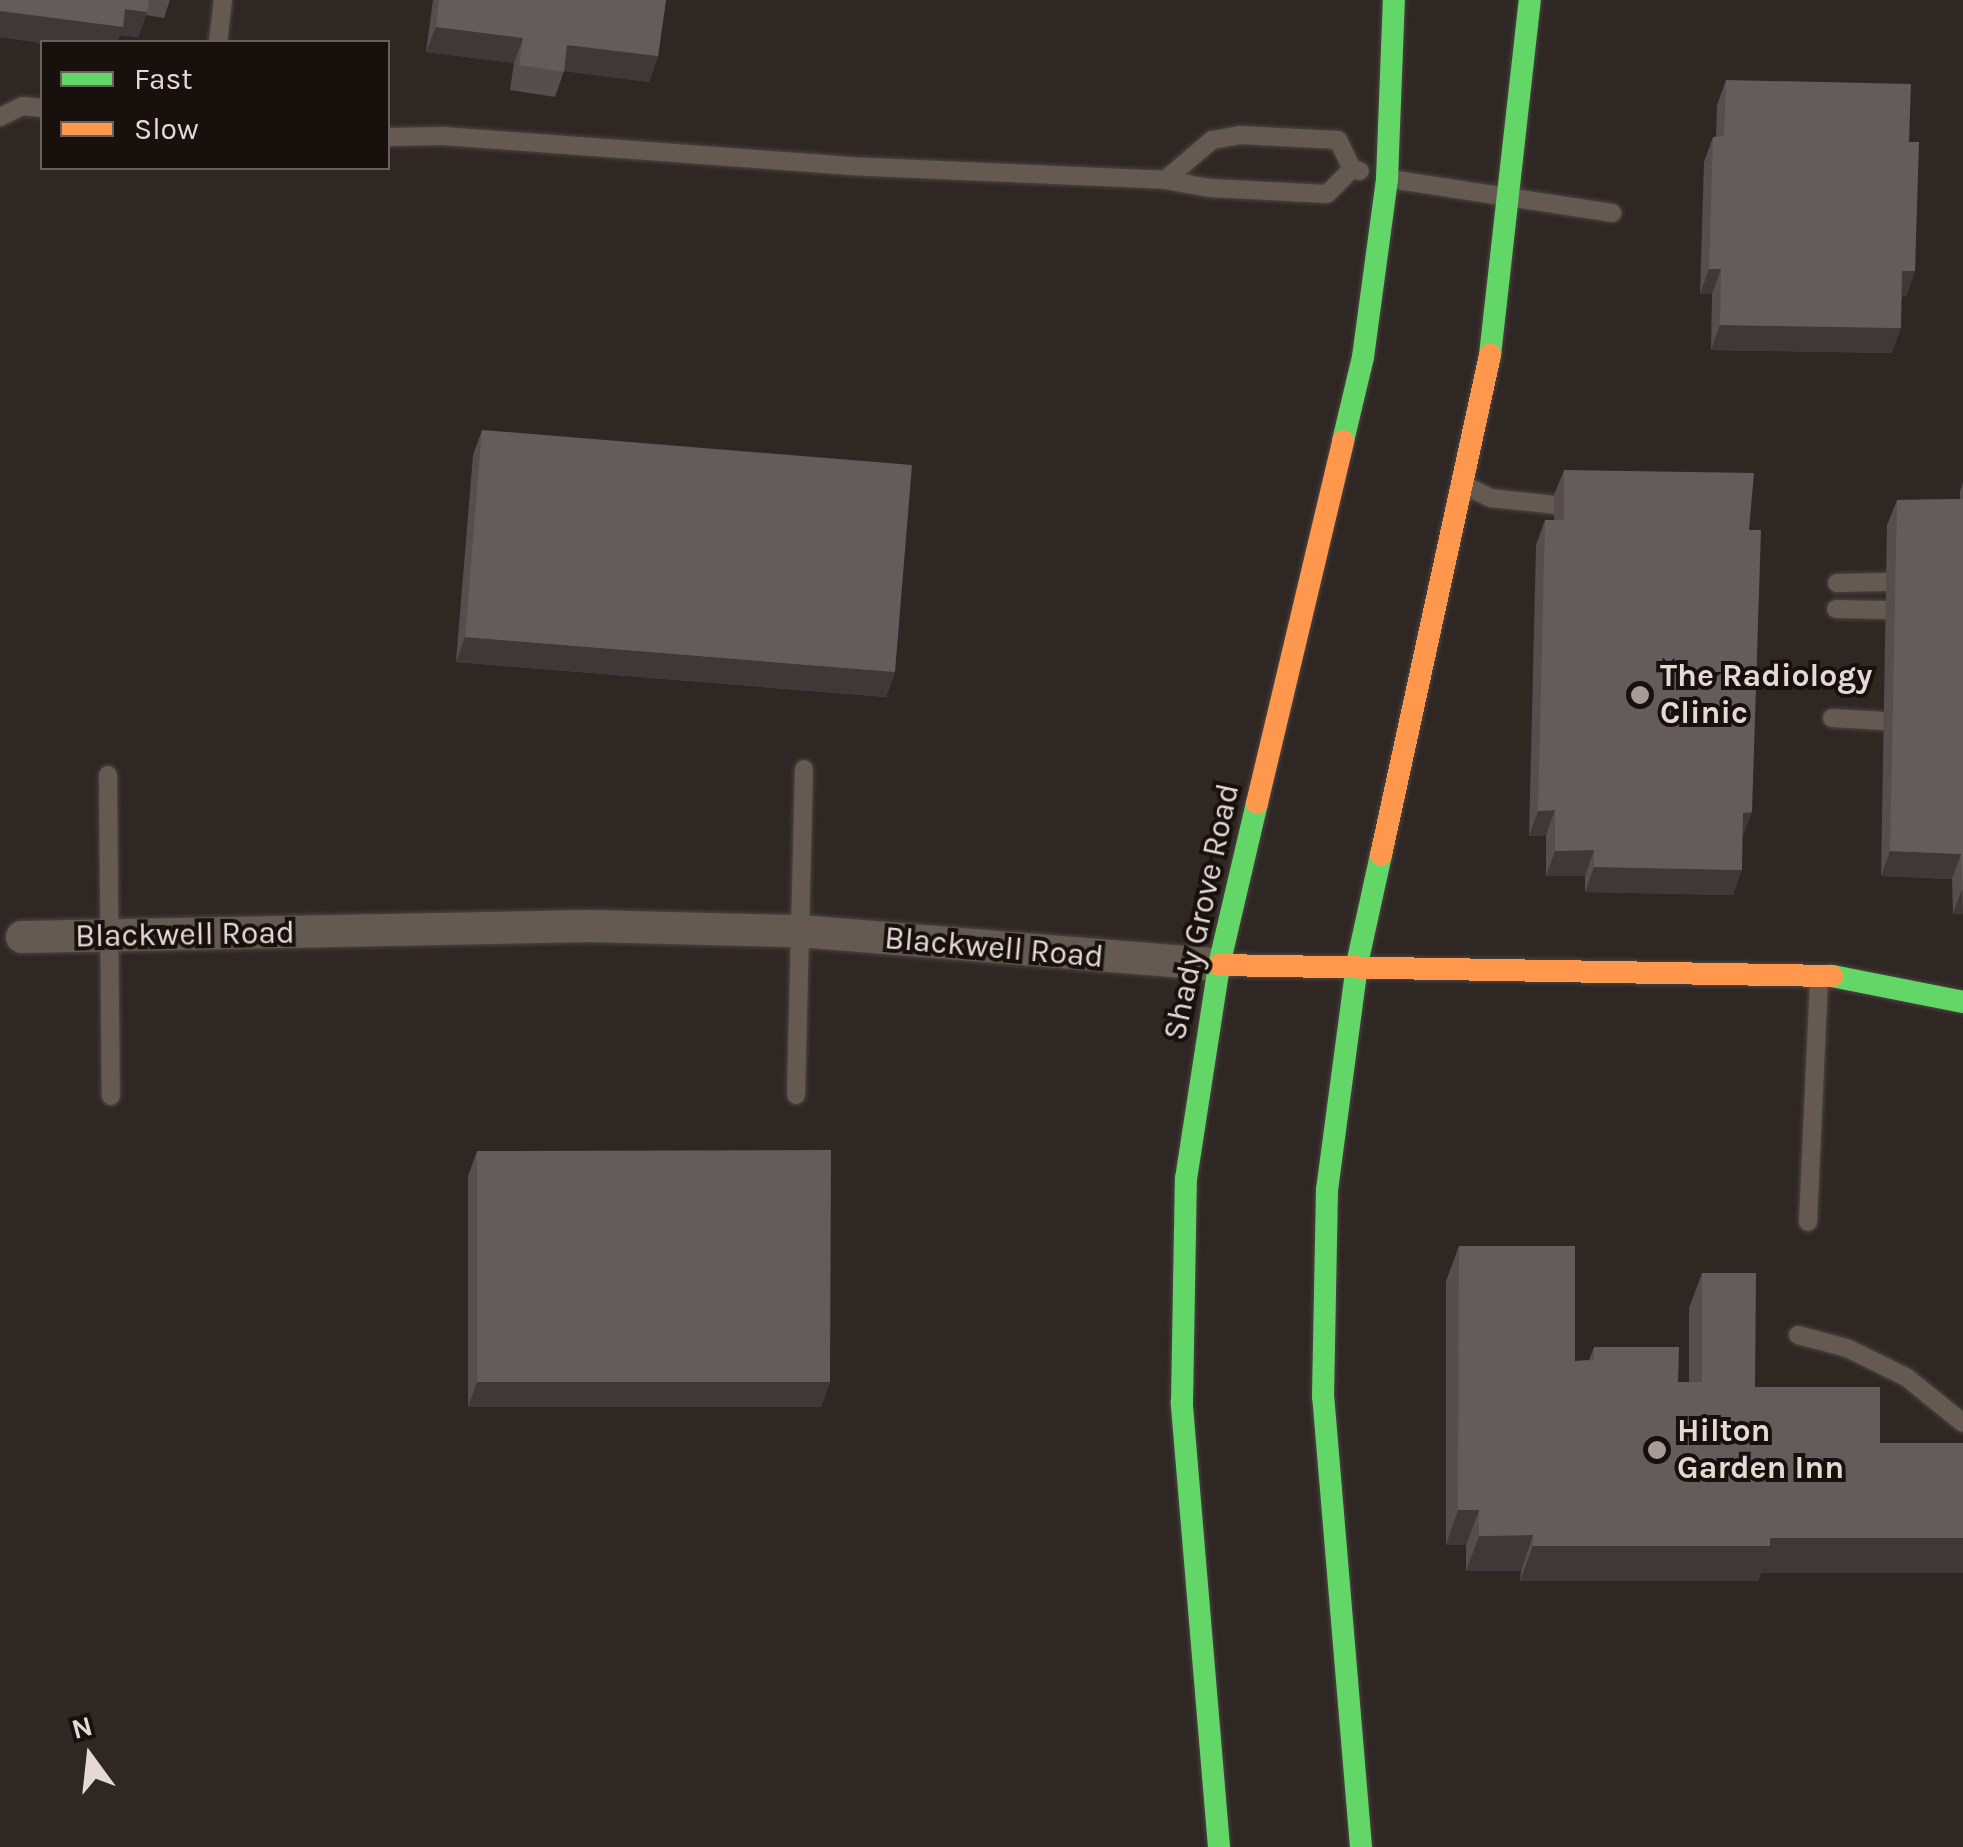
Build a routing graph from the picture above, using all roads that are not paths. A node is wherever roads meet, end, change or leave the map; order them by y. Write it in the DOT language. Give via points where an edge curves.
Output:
graph roads {
  1 [pos="223,0"];
  2 [pos="1394,0"];
  3 [pos="1530,0"];
  4 [pos="218,40"];
  5 [pos="40,108"];
  6 [pos="0,117"];
  7 [pos="390,137"];
  8 [pos="1352,169"];
  9 [pos="1387,178"];
  10 [pos="1165,180"];
  11 [pos="1509,201"];
  12 [pos="1612,213"];
  13 [pos="1464,485"];
  14 [pos="1554,505"];
  15 [pos="1886,582"];
  16 [pos="1836,583"];
  17 [pos="1836,609"];
  18 [pos="1886,610"];
  19 [pos="1832,718"];
  20 [pos="1884,721"];
  21 [pos="804,769"];
  22 [pos="108,775"];
  23 [pos="799,931"];
  24 [pos="22,937"];
  25 [pos="110,937"];
  26 [pos="1358,964"];
  27 [pos="1219,965"];
  28 [pos="1819,972"];
  29 [pos="1963,1002"];
  30 [pos="796,1095"];
  31 [pos="111,1096"];
  32 [pos="1808,1222"];
  33 [pos="1798,1336"];
  34 [pos="1963,1423"];
  35 [pos="1219,1847"];
  36 [pos="1361,1847"];
  1 -- 4 [label="lane"];
  2 -- 9 [label="main road, Shady Grove Road"];
  3 -- 11 [label="main road"];
  5 -- 6 [label="lane" via="23,106"];
  7 -- 10 [label="lane"];
  8 -- 9 [label="lane"];
  8 -- 10 [label="lane" via="1328,194"];
  8 -- 10 [label="lane" via="1338,140 1239,135 1212,140"];
  9 -- 11 [label="lane"];
  9 -- 27 [label="main road, Shady Grove Road" via="1363,357"];
  11 -- 12 [label="lane"];
  11 -- 13 [label="main road" via="1495,334"];
  13 -- 14 [label="lane" via="1492,498"];
  13 -- 26 [label="main road"];
  15 -- 16 [label="lane"];
  17 -- 18 [label="lane"];
  19 -- 20 [label="lane"];
  21 -- 23 [label="lane"];
  22 -- 25 [label="lane"];
  23 -- 25 [label="street, Blackwell Road" via="589,926"];
  23 -- 27 [label="street, Blackwell Road"];
  23 -- 30 [label="lane"];
  24 -- 25 [label="street, Blackwell Road"];
  25 -- 31 [label="lane"];
  26 -- 27 [label="main road, Blackwell Road"];
  26 -- 28 [label="main road, Blackwell Road"];
  26 -- 36 [label="main road" via="1327,1190 1323,1398"];
  27 -- 35 [label="main road, Shady Grove Road" via="1186,1179 1182,1402"];
  28 -- 29 [label="main road, Blackwell Road"];
  28 -- 32 [label="lane"];
  33 -- 34 [label="lane" via="1847,1348 1906,1377"];
}
